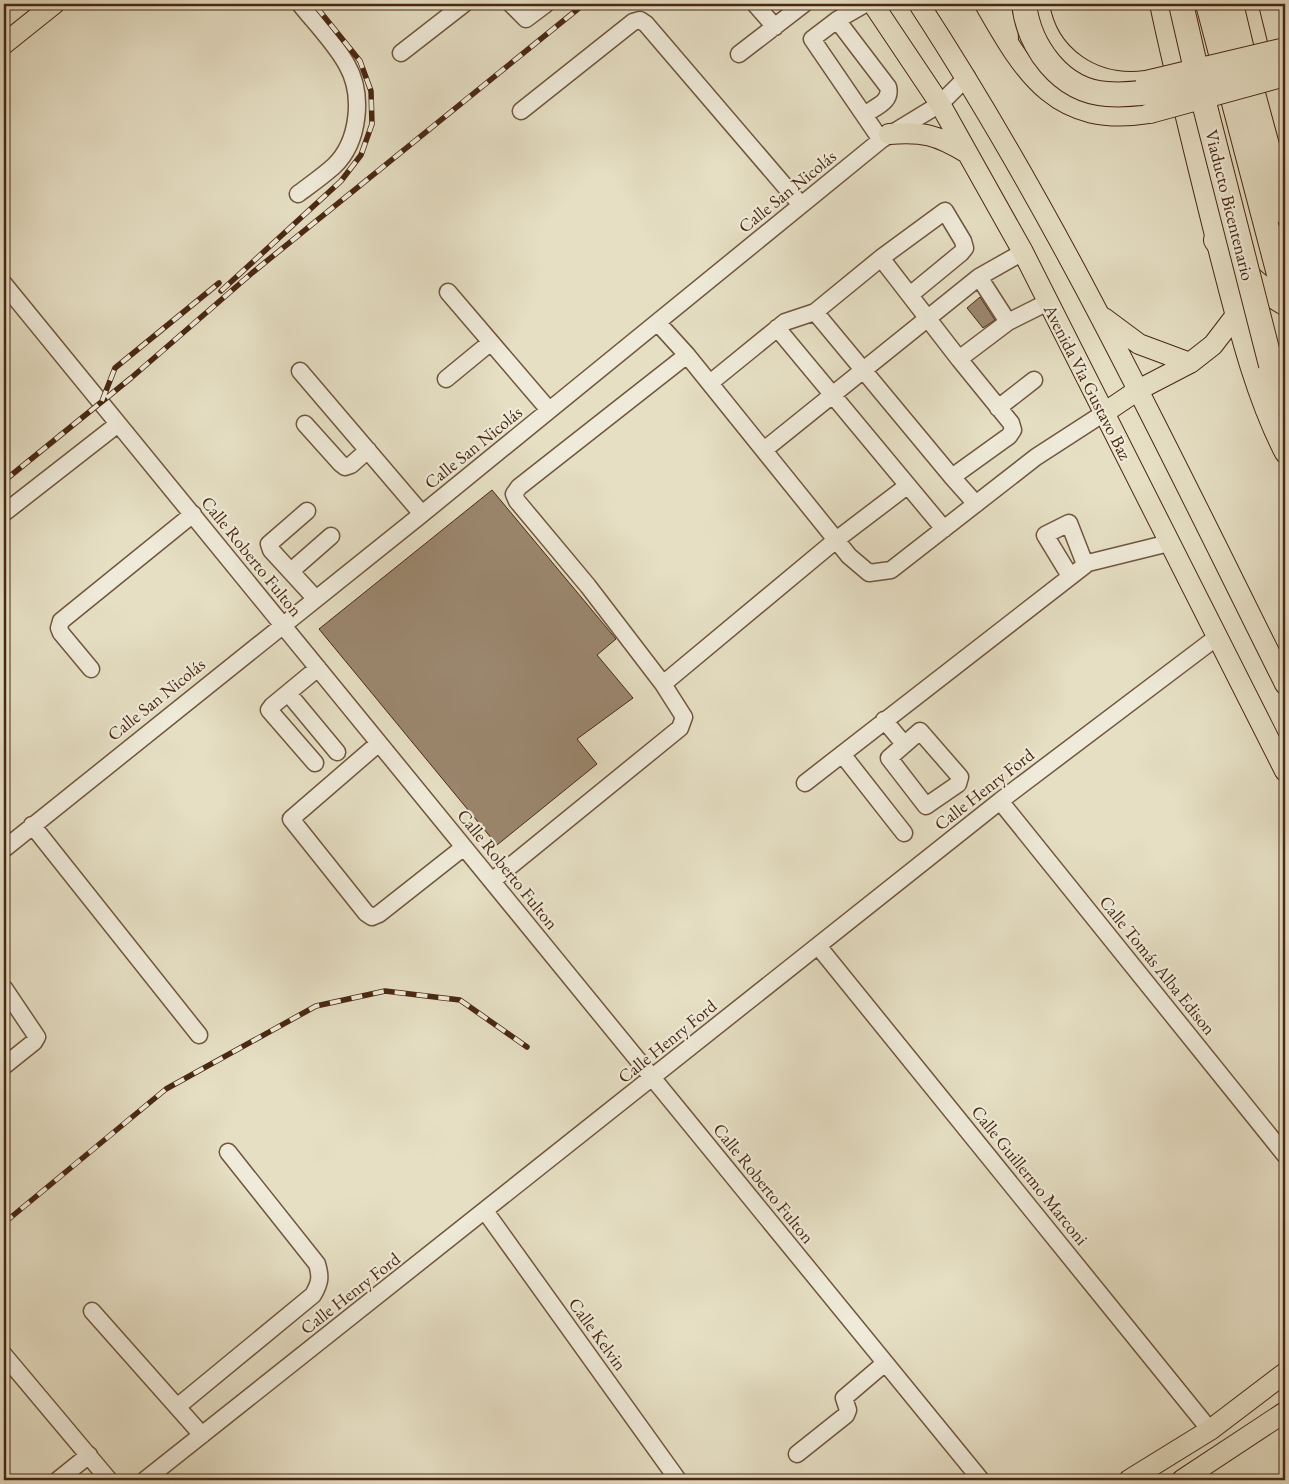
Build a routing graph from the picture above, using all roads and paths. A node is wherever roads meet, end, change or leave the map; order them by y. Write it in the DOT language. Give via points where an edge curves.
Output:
graph roads {
  1 [pos="54,4"];
  2 [pos="300,4"];
  3 [pos="464,4"];
  4 [pos="510,4"];
  5 [pos="546,4"];
  6 [pos="755,4"];
  7 [pos="865,4"];
  8 [pos="873,4"];
  9 [pos="919,4"];
  10 [pos="985,4"];
  11 [pos="1040,4"];
  12 [pos="1160,4"];
  13 [pos="1181,4"];
  14 [pos="1208,4"];
  15 [pos="1231,4"];
  16 [pos="1269,4"];
  17 [pos="801,5"];
  18 [pos="1010,5"];
  19 [pos="837,20"];
  20 [pos="775,27"];
  21 [pos="1008,43"];
  22 [pos="4,44"];
  23 [pos="1285,48"];
  24 [pos="401,53"];
  25 [pos="739,54"];
  26 [pos="1285,60"];
  27 [pos="1285,72"];
  28 [pos="1285,76"];
  29 [pos="967,77"];
  30 [pos="940,104"];
  31 [pos="522,111"];
  32 [pos="864,115"];
  33 [pos="885,137"];
  34 [pos="970,154"];
  35 [pos="298,194"];
  36 [pos="801,205"];
  37 [pos="1285,212"];
  38 [pos="1216,240"];
  39 [pos="1023,252"];
  40 [pos="882,258"];
  41 [pos="979,277"];
  42 [pos="4,284"];
  43 [pos="448,292"];
  44 [pos="910,295"];
  45 [pos="1285,296"];
  46 [pos="1048,302"];
  47 [pos="1285,303"];
  48 [pos="815,312"];
  49 [pos="1099,314"];
  50 [pos="1236,315"];
  51 [pos="928,318"];
  52 [pos="1008,322"];
  53 [pos="658,323"];
  54 [pos="778,328"];
  55 [pos="491,342"];
  56 [pos="687,355"];
  57 [pos="959,359"];
  58 [pos="1190,363"];
  59 [pos="865,370"];
  60 [pos="300,371"];
  61 [pos="446,379"];
  62 [pos="1034,380"];
  63 [pos="710,383"];
  64 [pos="1138,390"];
  65 [pos="833,395"];
  66 [pos="1285,405"];
  67 [pos="998,408"];
  68 [pos="550,410"];
  69 [pos="1104,413"];
  70 [pos="118,424"];
  71 [pos="305,424"];
  72 [pos="368,450"];
  73 [pos="764,450"];
  74 [pos="1285,453"];
  75 [pos="952,477"];
  76 [pos="908,486"];
  77 [pos="976,504"];
  78 [pos="307,510"];
  79 [pos="4,513"];
  80 [pos="193,514"];
  81 [pos="422,514"];
  82 [pos="944,529"];
  83 [pos="331,536"];
  84 [pos="836,540"];
  85 [pos="1170,543"];
  86 [pos="1085,564"];
  87 [pos="291,571"];
  88 [pos="1070,576"];
  89 [pos="315,598"];
  90 [pos="282,624"];
  91 [pos="1217,637"];
  92 [pos="318,668"];
  93 [pos="91,669"];
  94 [pos="663,684"];
  95 [pos="1285,684"];
  96 [pos="288,693"];
  97 [pos="884,720"];
  98 [pos="380,743"];
  99 [pos="904,744"];
  100 [pos="338,752"];
  101 [pos="842,754"];
  102 [pos="315,763"];
  103 [pos="1285,771"];
  104 [pos="805,783"];
  105 [pos="1000,801"];
  106 [pos="32,825"];
  107 [pos="904,833"];
  108 [pos="464,847"];
  109 [pos="4,849"];
  110 [pos="492,881"];
  111 [pos="818,946"];
  112 [pos="4,988"];
  113 [pos="199,1034"];
  114 [pos="4,1066"];
  115 [pos="652,1078"];
  116 [pos="228,1152"];
  117 [pos="1285,1155"];
  118 [pos="486,1211"];
  119 [pos="92,1311"];
  120 [pos="4,1355"];
  121 [pos="885,1363"];
  122 [pos="1285,1373"];
  123 [pos="178,1407"];
  124 [pos="1285,1412"];
  125 [pos="1210,1430"];
  126 [pos="202,1435"];
  127 [pos="797,1454"];
  128 [pos="89,1455"];
  129 [pos="58,1480"];
  130 [pos="110,1480"];
  131 [pos="145,1480"];
  132 [pos="678,1480"];
  133 [pos="982,1480"];
  134 [pos="1129,1480"];
  135 [pos="1182,1480"];
  1 -- 22 [label="main road"];
  2 -- 35 [label="street" via="347,65 356,99 356,118 345,152"];
  3 -- 24 [label="street"];
  4 -- 5 [label="street" via="526,19"];
  6 -- 20 [label="street"];
  7 -- 19 [label="street"];
  8 -- 30 [label="main road, Avenida Via Gustavo Baz"];
  9 -- 29 [label="main road"];
  10 -- 21 [label="main road"];
  11 -- 23 [label="main road, bridge" via="1048,36 1063,55 1080,68 1115,82 1146,80"];
  12 -- 38 [label="main road"];
  13 -- 66 [label="highway, Viaducto Bicentenario, bridge" via="1200,91 1271,365"];
  14 -- 45 [label="highway"];
  15 -- 37 [label="highway"];
  16 -- 27 [label="main road"];
  17 -- 20 [label="street"];
  18 -- 21 [label="main road"];
  18 -- 26 [label="highway, bridge" via="1055,70 1073,83 1105,94 1156,91"];
  19 -- 32 [label="street" via="816,35 812,39 813,44"];
  19 -- 32 [label="street" via="890,93 887,99"];
  20 -- 25 [label="street"];
  21 -- 28 [label="main road, bridge" via="1030,75 1046,91 1095,114 1114,117 1150,113"];
  29 -- 30 [label="street, Calle San Nicolás"];
  29 -- 49 [label="main road"];
  30 -- 33 [label="street, Calle San Nicolás"];
  30 -- 34 [label="main road, Avenida Via Gustavo Baz"];
  31 -- 36 [label="street" via="633,22 640,20"];
  32 -- 33 [label="street"];
  33 -- 34 [label="main road" via="918,132 930,134"];
  33 -- 36 [label="street, Calle San Nicolás"];
  34 -- 39 [label="main road, Avenida Via Gustavo Baz"];
  36 -- 53 [label="street, Calle San Nicolás"];
  38 -- 47 [label="highway" via="1255,284"];
  38 -- 50 [label="main road"];
  39 -- 41 [label="street"];
  39 -- 46 [label="main road, Avenida Via Gustavo Baz"];
  40 -- 44 [label="street"];
  40 -- 44 [label="street" via="941,212 949,215 965,248"];
  40 -- 48 [label="street"];
  41 -- 51 [label="street"];
  41 -- 52 [label="street"];
  42 -- 70 [label="street, Calle Roberto Fulton"];
  43 -- 55 [label="street"];
  44 -- 51 [label="street"];
  46 -- 52 [label="street"];
  46 -- 69 [label="main road, Avenida Via Gustavo Baz"];
  48 -- 54 [label="street" via="785,322"];
  48 -- 59 [label="street"];
  49 -- 58 [label="main road" via="1139,344"];
  49 -- 64 [label="main road"];
  50 -- 58 [label="main road" via="1213,345"];
  50 -- 74 [label="main road" via="1272,428"];
  51 -- 57 [label="street"];
  51 -- 59 [label="street"];
  52 -- 57 [label="street"];
  53 -- 56 [label="street"];
  53 -- 68 [label="street, Calle San Nicolás"];
  54 -- 63 [label="street"];
  54 -- 65 [label="street"];
  55 -- 61 [label="street"];
  55 -- 68 [label="street"];
  56 -- 63 [label="street"];
  56 -- 94 [label="street" via="514,494"];
  57 -- 67 [label="street"];
  58 -- 64 [label="main road"];
  59 -- 65 [label="street"];
  59 -- 75 [label="street"];
  60 -- 72 [label="street"];
  62 -- 67 [label="street"];
  63 -- 73 [label="street"];
  64 -- 69 [label="main road"];
  64 -- 95 [label="main road"];
  65 -- 73 [label="street"];
  65 -- 76 [label="street"];
  67 -- 75 [label="street" via="1013,430"];
  68 -- 81 [label="street, Calle San Nicolás"];
  69 -- 77 [label="street" via="1036,456"];
  69 -- 85 [label="main road, Avenida Via Gustavo Baz"];
  70 -- 79 [label="street"];
  70 -- 80 [label="street, Calle Roberto Fulton"];
  71 -- 72 [label="street" via="345,467"];
  72 -- 81 [label="street"];
  73 -- 84 [label="street"];
  75 -- 77 [label="street"];
  76 -- 82 [label="street"];
  76 -- 84 [label="street"];
  77 -- 82 [label="street"];
  78 -- 87 [label="street" via="269,544"];
  80 -- 90 [label="street, Calle Roberto Fulton"];
  80 -- 93 [label="street" via="61,621 61,633"];
  81 -- 89 [label="street, Calle San Nicolás"];
  82 -- 84 [label="street" via="892,570 869,573"];
  83 -- 87 [label="street"];
  84 -- 94 [label="street"];
  85 -- 86 [label="street"];
  85 -- 91 [label="main road, Avenida Via Gustavo Baz"];
  86 -- 88 [label="street"];
  86 -- 88 [label="street" via="1069,523 1045,535"];
  87 -- 89 [label="street"];
  88 -- 97 [label="street"];
  89 -- 90 [label="street, Calle San Nicolás"];
  90 -- 92 [label="street, Calle Roberto Fulton"];
  90 -- 106 [label="street, Calle San Nicolás"];
  91 -- 103 [label="main road, Avenida Via Gustavo Baz"];
  91 -- 105 [label="street, Calle Henry Ford"];
  92 -- 96 [label="street"];
  92 -- 98 [label="street, Calle Roberto Fulton"];
  94 -- 110 [label="street" via="684,717 680,728"];
  96 -- 100 [label="street"];
  96 -- 102 [label="street" via="272,706 271,714"];
  97 -- 99 [label="street"];
  97 -- 101 [label="street"];
  98 -- 108 [label="street, Calle Roberto Fulton"];
  98 -- 108 [label="street" via="291,819 366,913 372,918 379,914"];
  99 -- 99 [label="street" via="891,754 890,762 923,804 931,805 958,784 960,777 924,733 920,731"];
  101 -- 104 [label="street"];
  101 -- 107 [label="street"];
  105 -- 111 [label="street, Calle Henry Ford"];
  105 -- 117 [label="street, Calle Tomás Alba Edison"];
  106 -- 109 [label="street, Calle San Nicolás"];
  106 -- 113 [label="street"];
  108 -- 110 [label="street, Calle Roberto Fulton"];
  110 -- 115 [label="street, Calle Roberto Fulton"];
  111 -- 115 [label="street, Calle Henry Ford"];
  111 -- 125 [label="street, Calle Guillermo Marconi"];
  112 -- 114 [label="street" via="37,1037"];
  115 -- 118 [label="street, Calle Henry Ford"];
  115 -- 121 [label="street, Calle Roberto Fulton"];
  116 -- 123 [label="street" via="317,1264 321,1274 319,1285 313,1295"];
  118 -- 126 [label="street, Calle Henry Ford"];
  118 -- 132 [label="street, Calle Kelvin"];
  119 -- 123 [label="street"];
  120 -- 128 [label="street"];
  121 -- 127 [label="street" via="844,1398 848,1410 846,1415"];
  121 -- 133 [label="street, Calle Roberto Fulton"];
  122 -- 125 [label="main road"];
  123 -- 126 [label="street"];
  124 -- 135 [label="main road"];
  125 -- 134 [label="main road"];
  126 -- 131 [label="street, Calle Henry Ford"];
  128 -- 129 [label="street"];
  128 -- 130 [label="street"];
}
